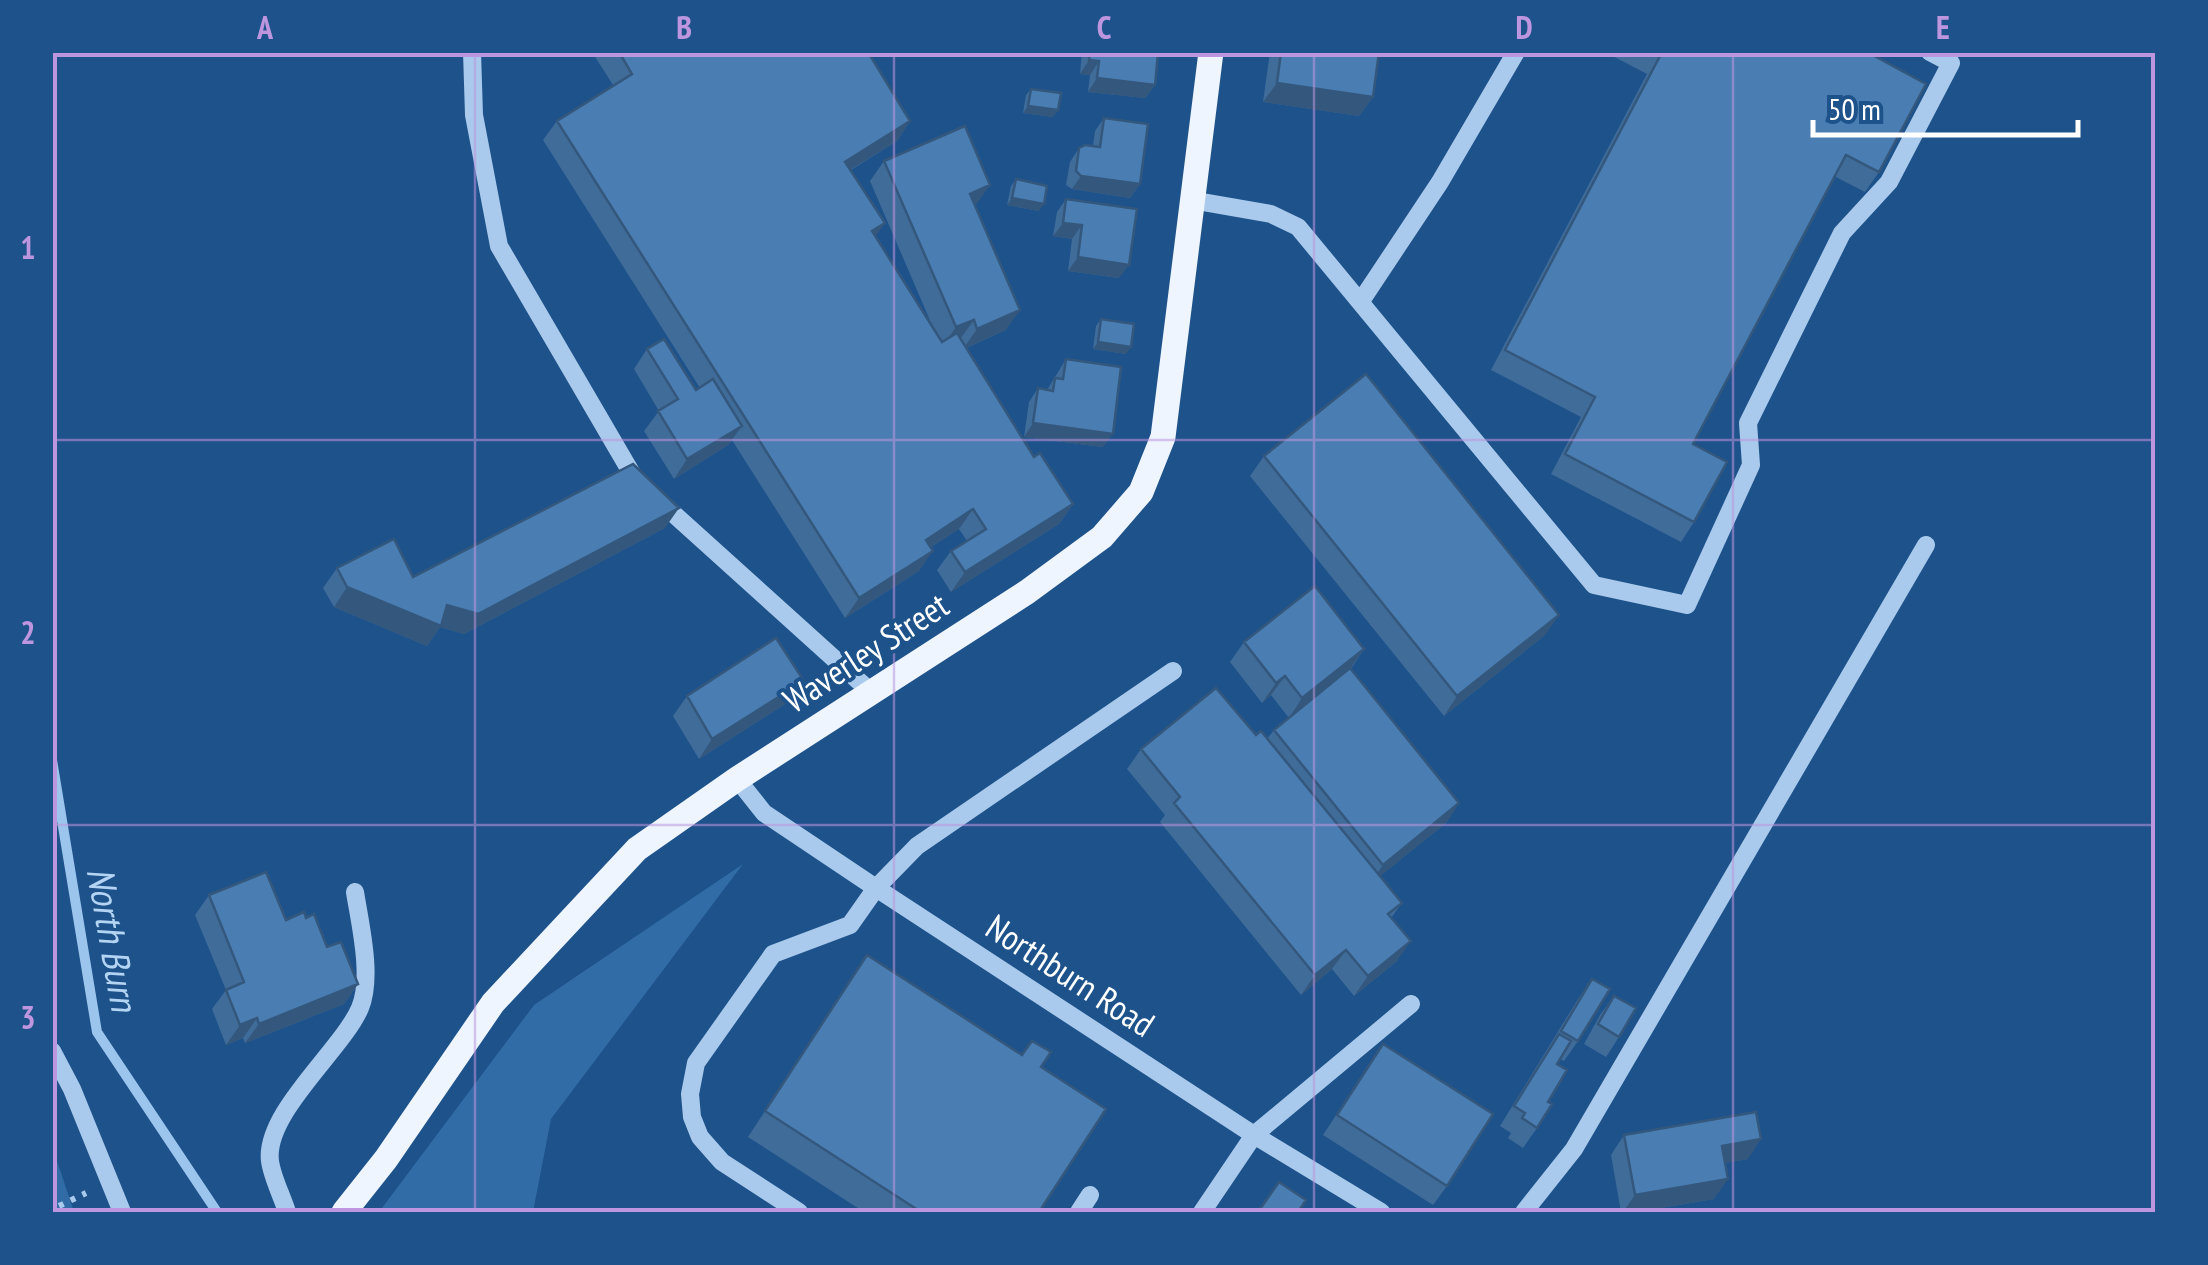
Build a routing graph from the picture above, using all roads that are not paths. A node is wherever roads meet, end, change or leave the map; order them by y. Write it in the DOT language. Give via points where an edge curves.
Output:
graph roads {
  1 [pos="472,52"];
  2 [pos="1211,52"];
  3 [pos="1516,52"];
  4 [pos="1930,52"];
  5 [pos="1191,200"];
  6 [pos="1361,302"];
  7 [pos="1926,545"];
  8 [pos="1172,671"];
  9 [pos="870,692"];
  10 [pos="737,778"];
  11 [pos="876,888"];
  12 [pos="354,892"];
  13 [pos="1411,1004"];
  14 [pos="52,1051"];
  15 [pos="1254,1135"];
  16 [pos="1090,1195"];
  17 [pos="122,1212"];
  18 [pos="288,1212"];
  19 [pos="344,1212"];
  20 [pos="800,1212"];
  21 [pos="1079,1212"];
  22 [pos="1202,1212"];
  23 [pos="1381,1212"];
  24 [pos="1524,1212"];
  1 -- 9 [label="street" via="474,115 500,246 635,480"];
  2 -- 5 [label="main road, Waverley Street"];
  3 -- 6 [label="street"];
  4 -- 6 [label="street" via="1951,63 1889,182 1842,233 1756,406 1748,424 1752,464 1687,605 1594,585"];
  5 -- 6 [label="street" via="1270,214 1298,227"];
  5 -- 9 [label="main road, Waverley Street" via="1163,437 1141,492 1102,537"];
  7 -- 24 [label="street" via="1574,1149"];
  8 -- 11 [label="street" via="918,846"];
  9 -- 10 [label="main road, Waverley Street"];
  10 -- 11 [label="street, Northburn Road" via="764,812"];
  10 -- 19 [label="main road, Waverley Street" via="638,848 493,1003"];
  11 -- 15 [label="street, Northburn Road"];
  11 -- 20 [label="street" via="850,925 773,954 691,1077 700,1138"];
  12 -- 18 [label="street" via="364,960 360,1007 272,1141 270,1160"];
  13 -- 15 [label="street"];
  14 -- 17 [label="street"];
  15 -- 22 [label="street"];
  15 -- 23 [label="street, Northburn Road"];
  16 -- 21 [label="street"];
}
